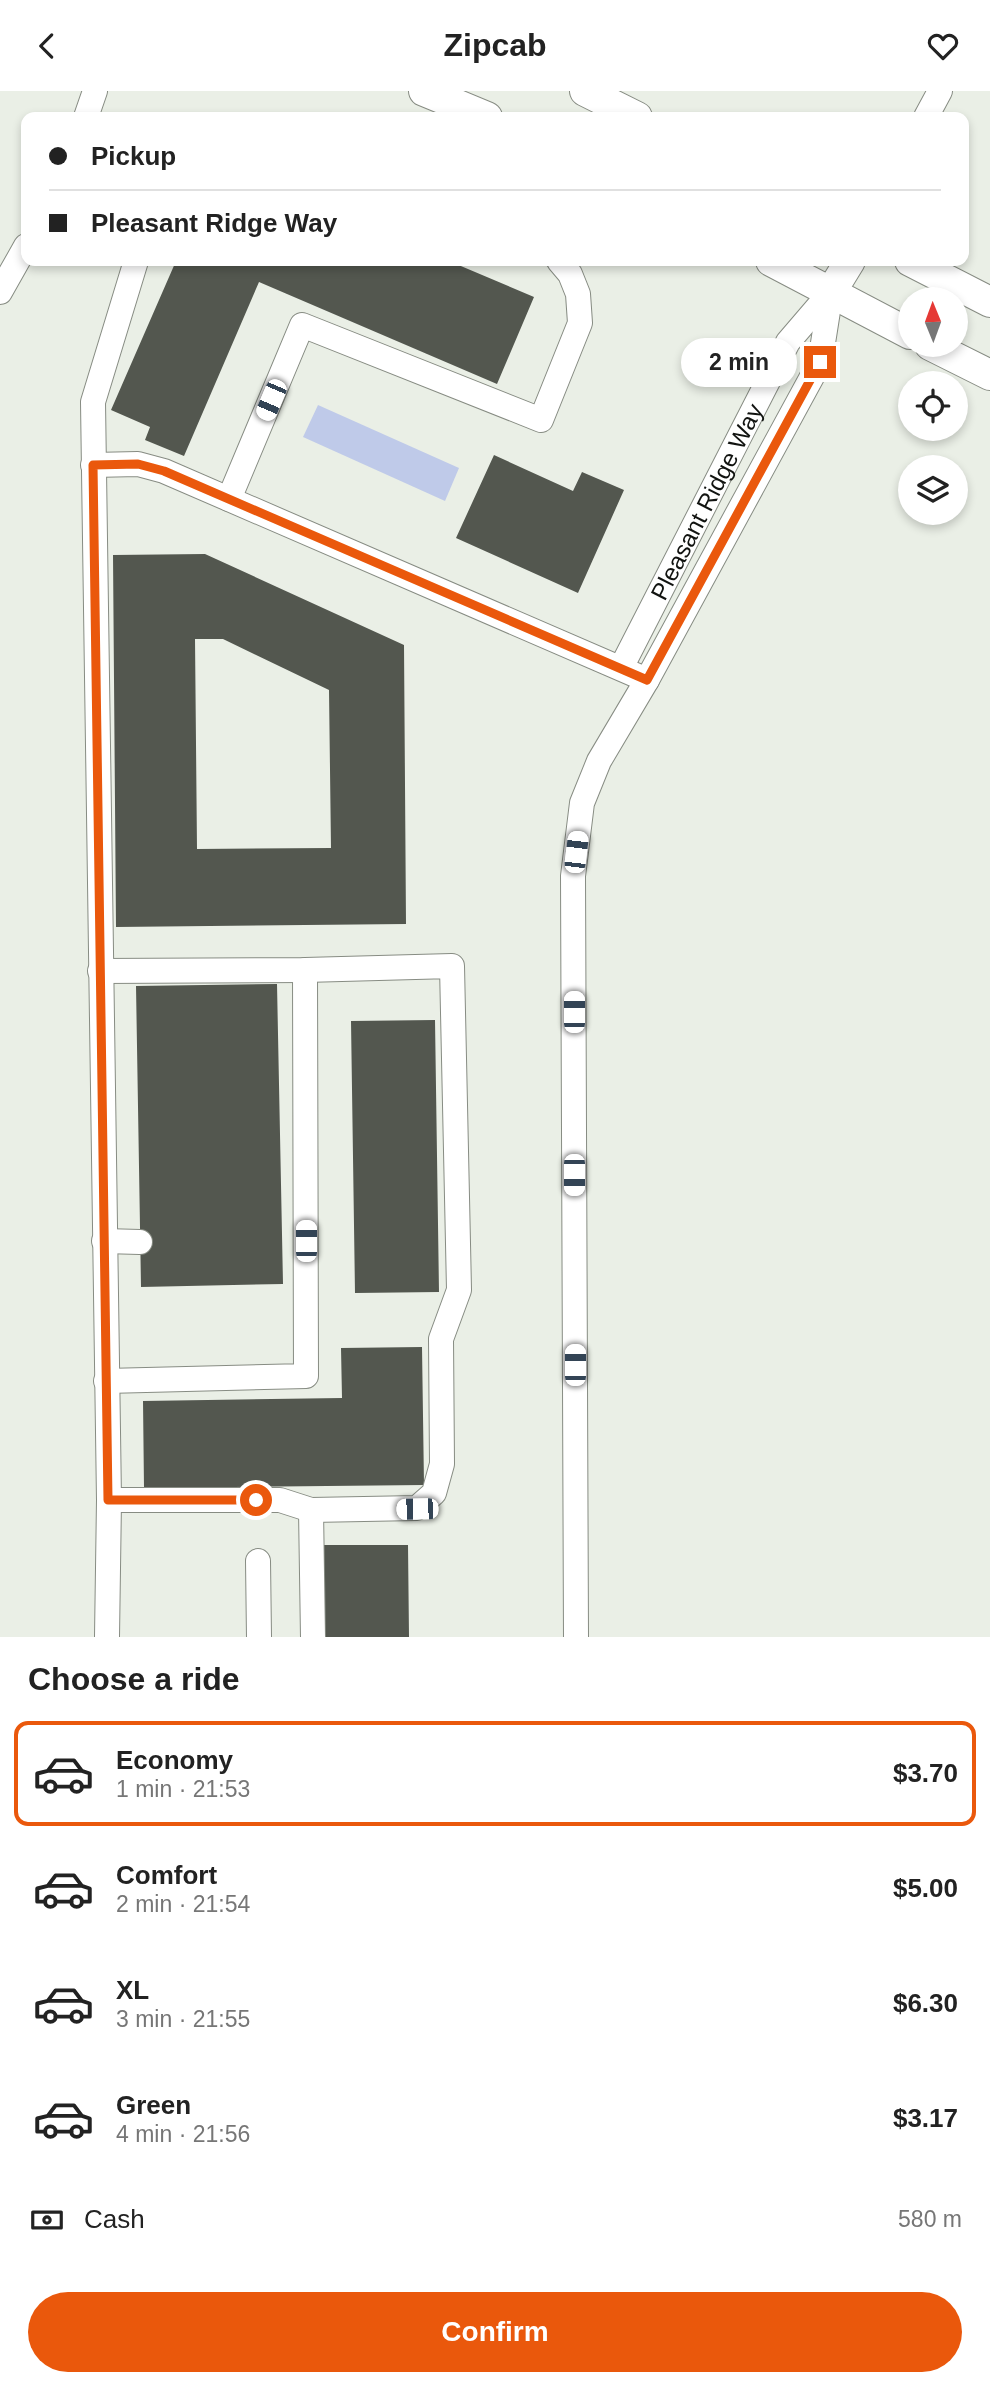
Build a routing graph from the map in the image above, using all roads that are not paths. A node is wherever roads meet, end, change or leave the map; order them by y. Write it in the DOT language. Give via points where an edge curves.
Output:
graph roads {
  1 [pos="95,91"];
  2 [pos="424,91"];
  3 [pos="585,91"];
  4 [pos="940,91"];
  5 [pos="88,112"];
  6 [pos="475,112"];
  7 [pos="627,112"];
  8 [pos="929,112"];
  9 [pos="21,255"];
  10 [pos="134,266"];
  11 [pos="563,266"];
  12 [pos="781,266"];
  13 [pos="847,266"];
  14 [pos="920,266"];
  15 [pos="0,292"];
  16 [pos="831,292"];
  17 [pos="990,302"];
  18 [pos="898,328"];
  19 [pos="954,357"];
  20 [pos="990,375"];
  21 [pos="93,465"];
  22 [pos="229,499"];
  23 [pos="621,668"];
  24 [pos="647,680"];
  25 [pos="305,970"];
  26 [pos="100,971"];
  27 [pos="104,1241"];
  28 [pos="140,1242"];
  29 [pos="106,1381"];
  30 [pos="108,1500"];
  31 [pos="311,1510"];
  32 [pos="258,1561"];
  33 [pos="107,1637"];
  34 [pos="259,1637"];
  35 [pos="313,1637"];
  36 [pos="576,1637"];
  1 -- 5 [label="street"];
  2 -- 6 [label="main road"];
  3 -- 7 [label="main road"];
  4 -- 8 [label="street"];
  9 -- 15 [label="street"];
  10 -- 21 [label="street" via="93,402"];
  11 -- 22 [label="street" via="578,294 580,323 541,420 302,325"];
  12 -- 16 [label="main road"];
  13 -- 16 [label="main road"];
  14 -- 17 [label="main road"];
  16 -- 18 [label="main road"];
  16 -- 23 [label="street, Pleasant Ridge Way" via="788,342"];
  16 -- 24 [label="street, Pleasant Ridge Way" via="820,362"];
  19 -- 20 [label="main road"];
  21 -- 22 [label="street" via="138,464"];
  21 -- 26 [label="street"];
  22 -- 23 [label="street"];
  23 -- 24 [label="street"];
  24 -- 36 [label="street, Pleasant Ridge Way" via="599,761 582,803 573,876"];
  25 -- 26 [label="street"];
  25 -- 29 [label="street" via="306,1376"];
  25 -- 31 [label="street" via="452,966 459,1290 442,1339 442,1464 434,1493 417,1509"];
  26 -- 27 [label="street"];
  27 -- 28 [label="street"];
  27 -- 29 [label="street"];
  29 -- 30 [label="street"];
  30 -- 31 [label="street" via="280,1500"];
  30 -- 33 [label="street"];
  31 -- 35 [label="street"];
  32 -- 34 [label="street"];
}
